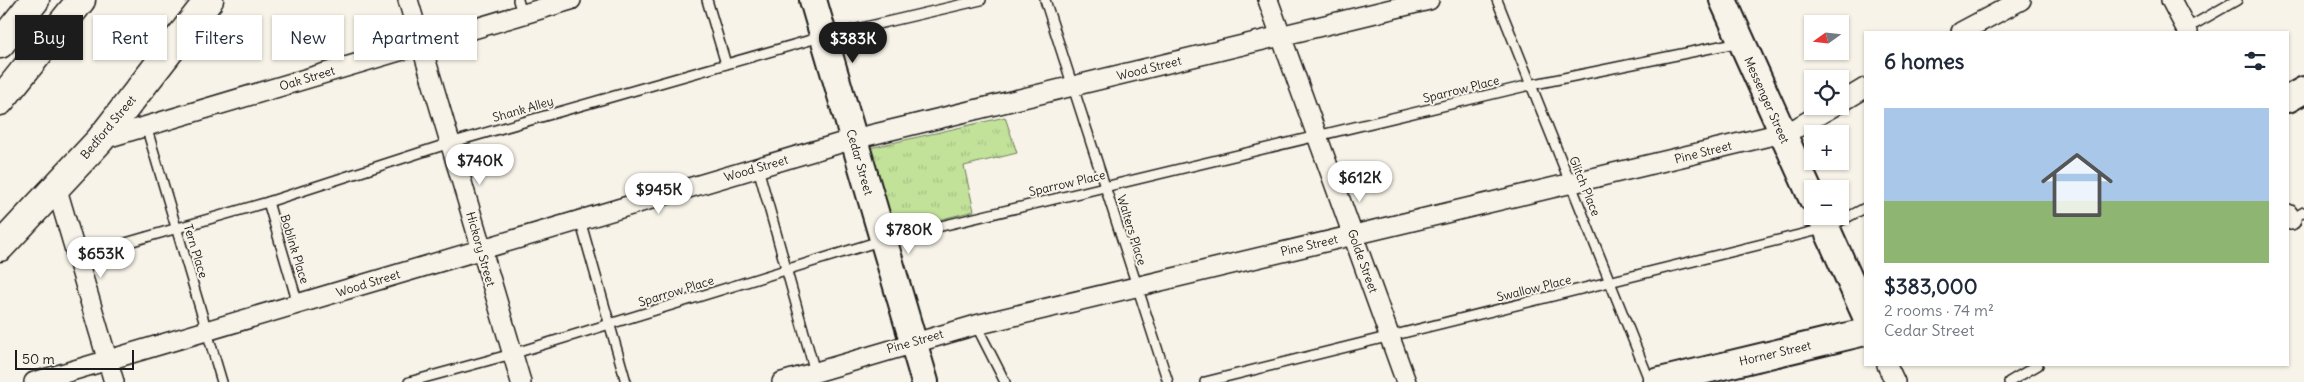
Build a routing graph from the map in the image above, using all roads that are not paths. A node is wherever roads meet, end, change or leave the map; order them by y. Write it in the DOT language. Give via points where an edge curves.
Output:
graph roads {
  1 [pos="36,0"];
  2 [pos="82,0"];
  3 [pos="209,0"];
  4 [pos="408,0"];
  5 [pos="571,0"];
  6 [pos="708,0"];
  7 [pos="813,0"];
  8 [pos="981,0"];
  9 [pos="1045,0"];
  10 [pos="1268,0"];
  11 [pos="1429,0"];
  12 [pos="1497,0"];
  13 [pos="1723,0"];
  14 [pos="2021,0"];
  15 [pos="2171,0"];
  16 [pos="2237,0"];
  17 [pos="520,7"];
  18 [pos="413,15"];
  19 [pos="477,23"];
  20 [pos="1963,31"];
  21 [pos="2185,31"];
  22 [pos="1281,36"];
  23 [pos="824,37"];
  24 [pos="1740,42"];
  25 [pos="0,44"];
  26 [pos="365,60"];
  27 [pos="426,60"];
  28 [pos="726,64"];
  29 [pos="1530,85"];
  30 [pos="1073,86"];
  31 [pos="1864,89"];
  32 [pos="2304,90"];
  33 [pos="1849,97"];
  34 [pos="2289,98"];
  35 [pos="0,101"];
  36 [pos="1819,115"];
  37 [pos="146,126"];
  38 [pos="1782,133"];
  39 [pos="1318,137"];
  40 [pos="100,140"];
  41 [pos="854,140"];
  42 [pos="450,143"];
  43 [pos="758,168"];
  44 [pos="1804,181"];
  45 [pos="1570,184"];
  46 [pos="56,186"];
  47 [pos="1106,187"];
  48 [pos="268,202"];
  49 [pos="1864,208"];
  50 [pos="1849,213"];
  51 [pos="580,220"];
  52 [pos="1813,225"];
  53 [pos="1825,225"];
  54 [pos="176,228"];
  55 [pos="1353,235"];
  56 [pos="883,240"];
  57 [pos="0,247"];
  58 [pos="481,249"];
  59 [pos="77,258"];
  60 [pos="786,270"];
  61 [pos="1610,281"];
  62 [pos="1136,285"];
  63 [pos="298,304"];
  64 [pos="1864,312"];
  65 [pos="609,324"];
  66 [pos="976,325"];
  67 [pos="207,331"];
  68 [pos="1864,332"];
  69 [pos="1390,337"];
  70 [pos="913,342"];
  71 [pos="512,354"];
  72 [pos="108,360"];
  73 [pos="1887,366"];
  74 [pos="2036,366"];
  75 [pos="815,372"];
  76 [pos="413,381"];
  77 [pos="34,382"];
  78 [pos="114,382"];
  79 [pos="222,382"];
  80 [pos="520,382"];
  81 [pos="626,382"];
  82 [pos="782,382"];
  83 [pos="924,382"];
  84 [pos="1005,382"];
  85 [pos="1168,382"];
  86 [pos="1205,382"];
  87 [pos="1406,382"];
  88 [pos="1650,382"];
  89 [pos="1656,382"];
  90 [pos="1895,382"];
  91 [pos="2009,382"];
  1 -- 25 [label="main road"];
  2 -- 35 [label="main road"];
  3 -- 40 [label="main road, Bedford Street"];
  4 -- 18 [label="street, Hickory Street"];
  5 -- 17 [label="street, Oak Street"];
  6 -- 28 [label="lane"];
  7 -- 23 [label="street, Cedar Street"];
  8 -- 23 [label="lane, Shank Alley"];
  9 -- 30 [label="lane, Walters Place"];
  10 -- 22 [label="street, Golde Street"];
  11 -- 22 [label="street, Wood Street"];
  12 -- 29 [label="lane, Glitch Place"];
  13 -- 24 [label="street, Messenger Street"];
  14 -- 20 [label="street"];
  15 -- 21 [label="street"];
  16 -- 21 [label="lane"];
  17 -- 19 [label="street, Oak Street"];
  22 -- 30 [label="street, Wood Street"];
  22 -- 39 [label="street, Golde Street"];
  23 -- 28 [label="lane, Shank Alley"];
  23 -- 41 [label="street, Cedar Street"];
  24 -- 29 [label="lane, Sparrow Place"];
  24 -- 38 [label="street, Messenger Street"];
  26 -- 37 [label="street, Oak Street"];
  27 -- 42 [label="street, Hickory Street"];
  28 -- 42 [label="lane, Shank Alley"];
  29 -- 39 [label="lane, Sparrow Place"];
  29 -- 45 [label="lane, Glitch Place"];
  30 -- 41 [label="street, Wood Street"];
  30 -- 47 [label="lane, Walters Place"];
  31 -- 33 [label="street"];
  32 -- 34 [label="street"];
  36 -- 38 [label="street, Pine Street"];
  37 -- 40 [label="street, Oak Street"];
  37 -- 54 [label="lane, Tern Place"];
  38 -- 44 [label="street, Messenger Street"];
  38 -- 45 [label="street, Pine Street"];
  39 -- 47 [label="lane, Sparrow Place"];
  39 -- 55 [label="street, Golde Street"];
  40 -- 46 [label="main road, Bedford Street"];
  41 -- 43 [label="street, Wood Street"];
  41 -- 56 [label="street, Cedar Street"];
  42 -- 48 [label="lane, Shank Alley"];
  42 -- 58 [label="street, Hickory Street"];
  43 -- 51 [label="street, Wood Street"];
  43 -- 60 [label="lane"];
  45 -- 55 [label="street, Pine Street"];
  45 -- 61 [label="lane, Glitch Place"];
  46 -- 57 [label="main road, Bedford Street"];
  46 -- 59 [label="street"];
  47 -- 56 [label="lane, Sparrow Place"];
  47 -- 62 [label="lane, Walters Place"];
  48 -- 54 [label="lane, Shank Alley"];
  48 -- 63 [label="lane, Boblink Place"];
  49 -- 50 [label="lane, Swallow Place"];
  51 -- 58 [label="street, Wood Street"];
  51 -- 65 [label="lane"];
  52 -- 61 [label="lane, Swallow Place"];
  53 -- 64 [label="street"];
  54 -- 59 [label="lane, Shank Alley"];
  54 -- 67 [label="lane, Tern Place"];
  55 -- 62 [label="street, Pine Street"];
  55 -- 69 [label="street, Golde Street"];
  56 -- 60 [label="lane, Sparrow Place"];
  56 -- 70 [label="street, Cedar Street"];
  58 -- 63 [label="street, Wood Street"];
  58 -- 71 [label="street, Hickory Street"];
  59 -- 72 [label="street"];
  60 -- 65 [label="lane, Sparrow Place"];
  60 -- 75 [label="lane"];
  61 -- 69 [label="lane, Swallow Place"];
  61 -- 88 [label="lane, Glitch Place"];
  62 -- 66 [label="street, Pine Street"];
  62 -- 85 [label="lane, Walters Place"];
  63 -- 67 [label="street, Wood Street"];
  65 -- 71 [label="lane, Sparrow Place"];
  65 -- 81 [label="lane"];
  66 -- 70 [label="street, Pine Street"];
  66 -- 84 [label="lane"];
  67 -- 72 [label="street, Wood Street"];
  67 -- 79 [label="lane, Tern Place"];
  68 -- 89 [label="street, Horner Street"];
  69 -- 86 [label="lane, Swallow Place"];
  69 -- 87 [label="street, Golde Street"];
  70 -- 75 [label="street, Pine Street"];
  70 -- 83 [label="street, Cedar Street"];
  71 -- 76 [label="lane, Sparrow Place"];
  71 -- 80 [label="street, Hickory Street"];
  72 -- 77 [label="street, Wood Street"];
  72 -- 78 [label="street"];
  73 -- 90 [label="street"];
  74 -- 91 [label="lane"];
  75 -- 82 [label="street, Pine Street"];
}
